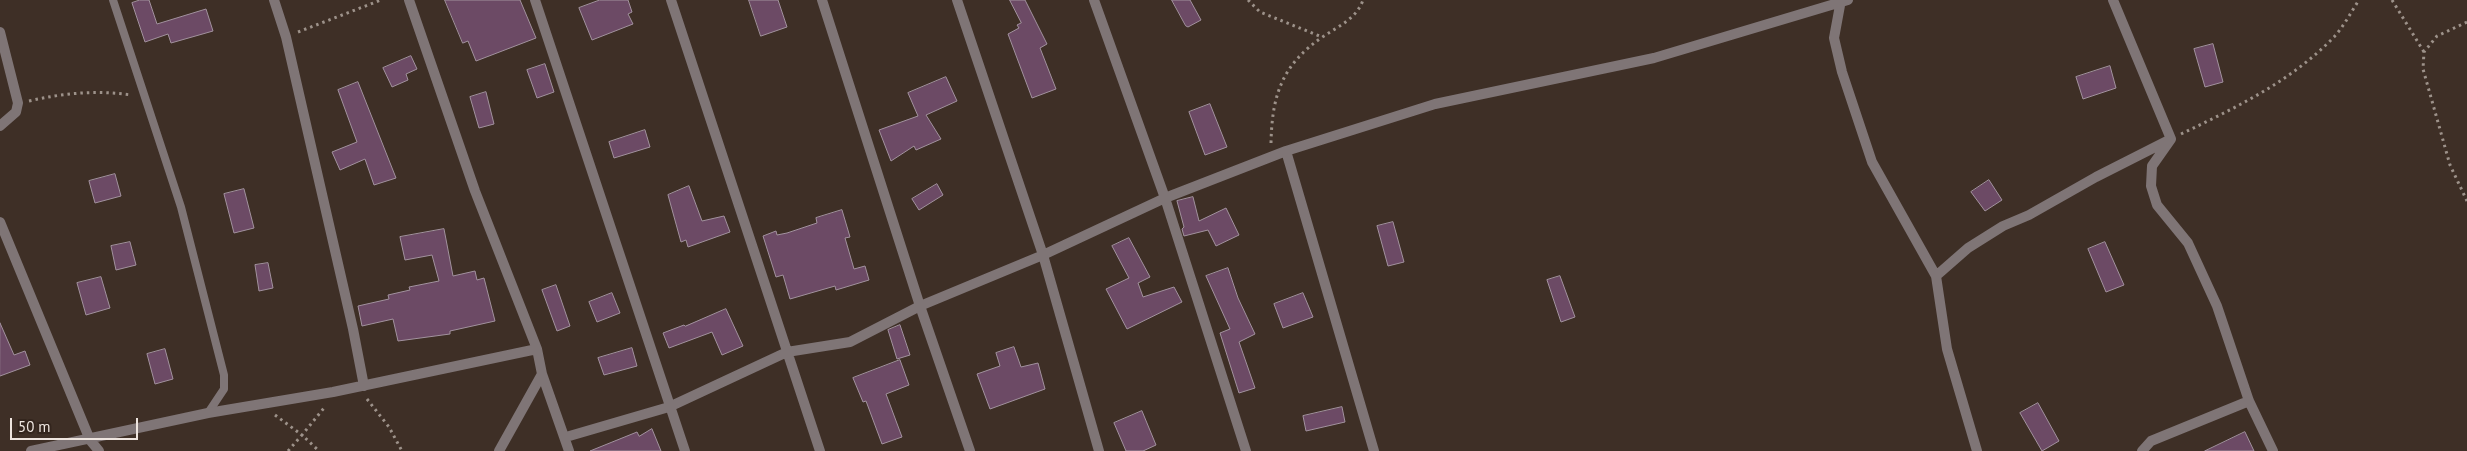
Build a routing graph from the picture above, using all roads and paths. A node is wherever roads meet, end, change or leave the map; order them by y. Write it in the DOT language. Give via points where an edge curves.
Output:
graph roads {
  1 [pos="113,0"];
  2 [pos="274,0"];
  3 [pos="381,0"];
  4 [pos="409,0"];
  5 [pos="535,0"];
  6 [pos="671,0"];
  7 [pos="822,0"];
  8 [pos="957,0"];
  9 [pos="1094,0"];
  10 [pos="1248,0"];
  11 [pos="1362,0"];
  12 [pos="2113,0"];
  13 [pos="2359,0"];
  14 [pos="2392,0"];
  15 [pos="1843,1"];
  16 [pos="2467,22"];
  17 [pos="0,32"];
  18 [pos="286,36"];
  19 [pos="1322,37"];
  20 [pos="2424,52"];
  21 [pos="146,97"];
  22 [pos="18,103"];
  23 [pos="0,126"];
  24 [pos="2171,139"];
  25 [pos="1286,150"];
  26 [pos="1272,156"];
  27 [pos="1165,198"];
  28 [pos="2467,201"];
  29 [pos="0,222"];
  30 [pos="1043,255"];
  31 [pos="1936,276"];
  32 [pos="920,306"];
  33 [pos="537,349"];
  34 [pos="787,352"];
  35 [pos="542,374"];
  36 [pos="364,386"];
  37 [pos="333,392"];
  38 [pos="2249,401"];
  39 [pos="262,405"];
  40 [pos="669,407"];
  41 [pos="208,413"];
  42 [pos="302,435"];
  43 [pos="566,437"];
  44 [pos="90,440"];
  45 [pos="31,451"];
  46 [pos="99,451"];
  47 [pos="288,451"];
  48 [pos="319,451"];
  49 [pos="402,451"];
  50 [pos="499,451"];
  51 [pos="569,451"];
  52 [pos="685,451"];
  53 [pos="820,451"];
  54 [pos="970,451"];
  55 [pos="1099,451"];
  56 [pos="1246,451"];
  57 [pos="1374,451"];
  58 [pos="1977,451"];
  59 [pos="2142,451"];
  60 [pos="2273,451"];
  1 -- 21 [label="lane"];
  2 -- 18 [label="street"];
  3 -- 18 [label="path"];
  4 -- 33 [label="street" via="475,191"];
  5 -- 40 [label="street"];
  6 -- 34 [label="street"];
  7 -- 32 [label="street"];
  8 -- 30 [label="street"];
  9 -- 27 [label="street"];
  10 -- 19 [label="path" via="1260,12"];
  11 -- 19 [label="path" via="1346,22"];
  12 -- 24 [label="street"];
  13 -- 24 [label="path" via="2334,38 2286,77 2253,99"];
  14 -- 20 [label="path"];
  15 -- 25 [label="street" via="1654,58 1435,104"];
  15 -- 31 [label="street" via="1834,38 1852,103 1872,162"];
  16 -- 20 [label="path" via="2437,36"];
  17 -- 22 [label="street"];
  18 -- 36 [label="street"];
  19 -- 26 [label="path" via="1290,65 1275,95"];
  20 -- 28 [label="path" via="2423,69 2450,165"];
  21 -- 22 [label="path" via="102,90"];
  21 -- 41 [label="lane" via="181,207 224,375 224,389"];
  22 -- 23 [label="street" via="16,112"];
  24 -- 31 [label="street" via="2003,226 1968,248"];
  24 -- 38 [label="street" via="2152,166 2152,186 2157,205 2188,243 2217,306"];
  25 -- 26 [label="street"];
  25 -- 57 [label="street"];
  26 -- 27 [label="street"];
  27 -- 30 [label="street"];
  27 -- 56 [label="street"];
  29 -- 44 [label="street"];
  30 -- 32 [label="street"];
  30 -- 55 [label="street"];
  31 -- 58 [label="street" via="1948,348"];
  32 -- 34 [label="street" via="850,342"];
  32 -- 54 [label="street"];
  33 -- 35 [label="street"];
  33 -- 36 [label="street"];
  34 -- 40 [label="street"];
  34 -- 53 [label="street"];
  35 -- 43 [label="street"];
  35 -- 50 [label="street"];
  36 -- 37 [label="street"];
  36 -- 49 [label="path" via="367,399 390,427"];
  37 -- 39 [label="street"];
  37 -- 42 [label="path"];
  38 -- 59 [label="street" via="2151,441"];
  38 -- 60 [label="street"];
  39 -- 41 [label="street"];
  39 -- 42 [label="path"];
  40 -- 43 [label="street"];
  40 -- 52 [label="street"];
  41 -- 44 [label="street"];
  42 -- 47 [label="path"];
  42 -- 48 [label="path"];
  43 -- 51 [label="street"];
  44 -- 45 [label="street"];
  44 -- 46 [label="street"];
}
